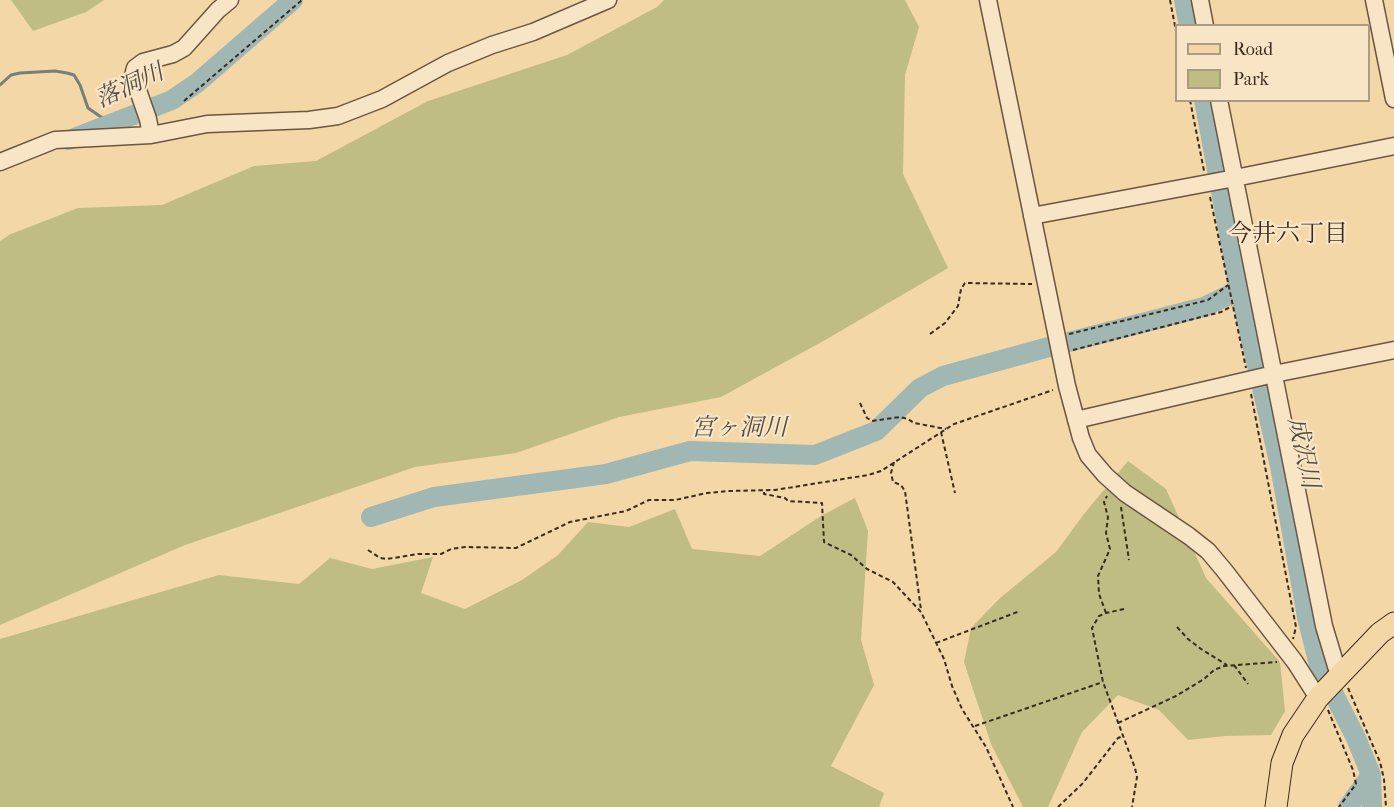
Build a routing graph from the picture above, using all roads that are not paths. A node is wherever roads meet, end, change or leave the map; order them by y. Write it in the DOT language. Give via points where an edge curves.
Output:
graph roads {
  1 [pos="230,0"];
  2 [pos="608,0"];
  3 [pos="988,0"];
  4 [pos="1200,0"];
  5 [pos="1374,0"];
  6 [pos="1205,24"];
  7 [pos="1394,99"];
  8 [pos="1220,102"];
  9 [pos="148,119"];
  10 [pos="1394,146"];
  11 [pos="0,162"];
  12 [pos="1234,178"];
  13 [pos="1032,216"];
  14 [pos="1394,350"];
  15 [pos="1274,374"];
  16 [pos="1076,420"];
  17 [pos="1394,623"];
  18 [pos="1339,676"];
  19 [pos="1318,698"];
  20 [pos="1276,807"];
  1 -- 9 [label="street" via="184,48 135,68"];
  2 -- 9 [label="street" via="448,63 382,99 338,116 207,124"];
  3 -- 13 [label="street"];
  4 -- 6 [label="street"];
  5 -- 7 [label="street"];
  8 -- 12 [label="street"];
  9 -- 11 [label="street" via="87,138 56,140"];
  10 -- 12 [label="street"];
  12 -- 13 [label="street"];
  12 -- 15 [label="street"];
  13 -- 16 [label="street"];
  14 -- 15 [label="street"];
  15 -- 16 [label="street"];
  15 -- 18 [label="street" via="1324,626"];
  16 -- 19 [label="street" via="1088,455 1119,488 1208,552 1290,655"];
  17 -- 18 [label="main road"];
  18 -- 19 [label="main road"];
  19 -- 20 [label="main road" via="1288,742"];
}
